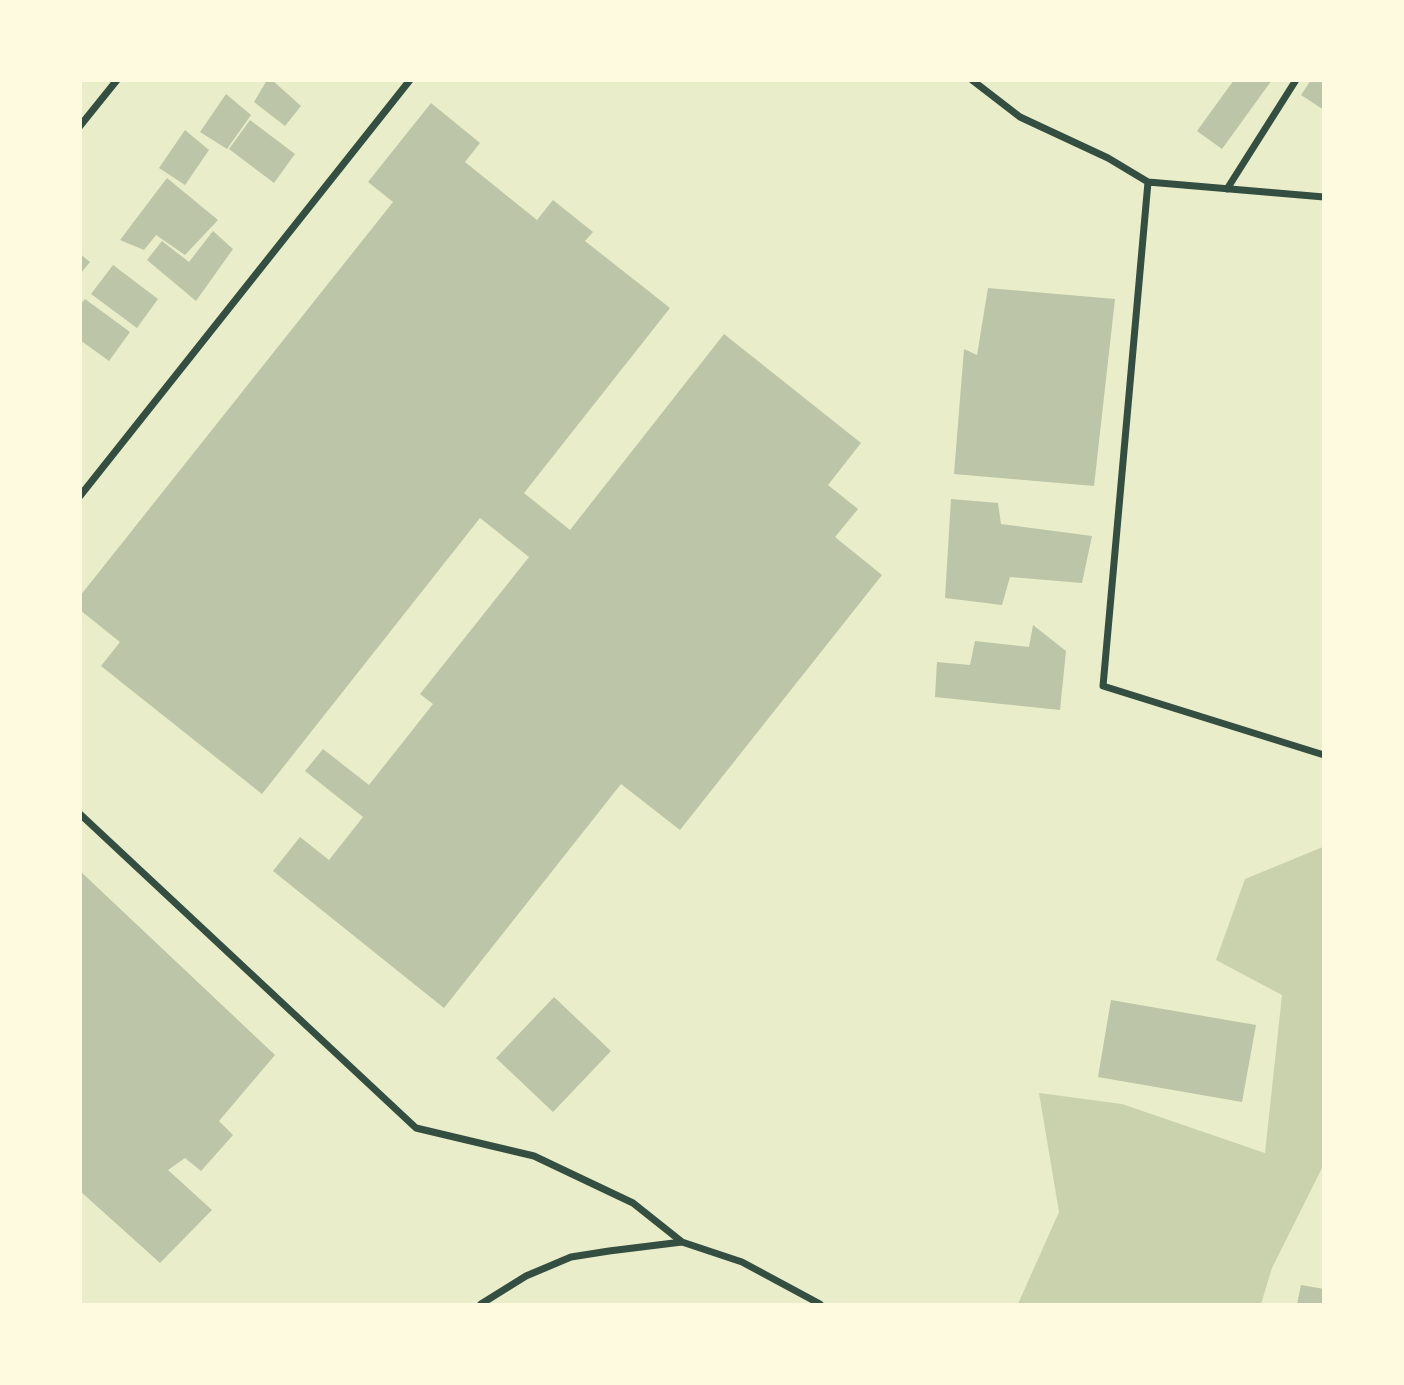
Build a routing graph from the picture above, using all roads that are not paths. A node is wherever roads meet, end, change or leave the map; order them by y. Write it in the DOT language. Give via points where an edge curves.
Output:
graph roads {
  1 [pos="117,80"];
  2 [pos="410,80"];
  3 [pos="972,80"];
  4 [pos="1296,80"];
  5 [pos="80,126"];
  6 [pos="1148,182"];
  7 [pos="1227,189"];
  8 [pos="1324,197"];
  9 [pos="80,496"];
  10 [pos="1324,755"];
  11 [pos="80,814"];
  12 [pos="682,1242"];
  13 [pos="481,1304"];
  14 [pos="820,1304"];
  1 -- 5 [label="street"];
  2 -- 9 [label="street"];
  3 -- 6 [label="street" via="1020,117"];
  4 -- 7 [label="street"];
  6 -- 7 [label="street"];
  6 -- 10 [label="street" via="1103,686"];
  7 -- 8 [label="street"];
  11 -- 12 [label="street" via="416,1128 534,1156 633,1203"];
  12 -- 13 [label="street" via="571,1257 526,1276"];
  12 -- 14 [label="street" via="741,1262"];
}
